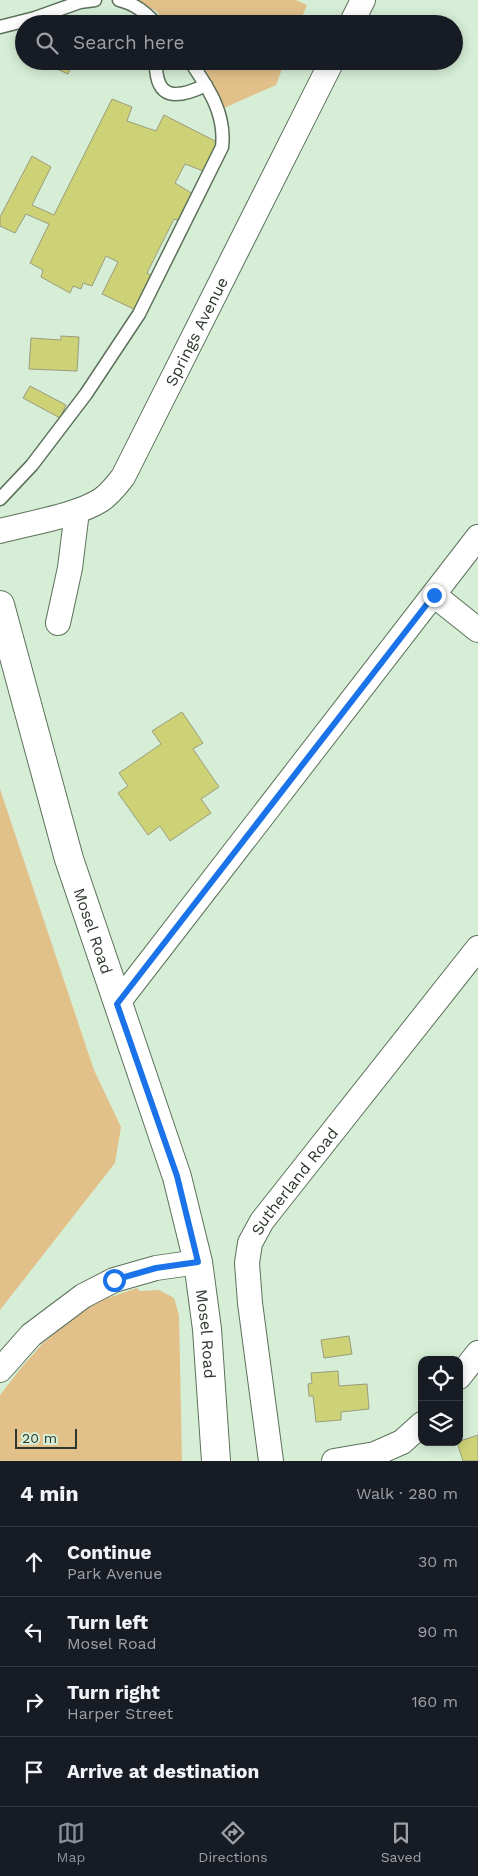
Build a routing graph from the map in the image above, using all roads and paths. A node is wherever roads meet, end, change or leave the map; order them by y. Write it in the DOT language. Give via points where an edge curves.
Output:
graph roads {
  1 [pos="95,0"];
  2 [pos="119,0"];
  3 [pos="363,0"];
  4 [pos="43,15"];
  5 [pos="149,15"];
  6 [pos="356,15"];
  7 [pos="15,23"];
  8 [pos="0,27"];
  9 [pos="157,70"];
  10 [pos="196,70"];
  11 [pos="327,70"];
  12 [pos="206,85"];
  13 [pos="0,499"];
  14 [pos="78,511"];
  15 [pos="0,530"];
  16 [pos="478,537"];
  17 [pos="434,595"];
  18 [pos="0,605"];
  19 [pos="58,623"];
  20 [pos="478,630"];
  21 [pos="478,948"];
  22 [pos="117,1004"];
  23 [pos="198,1262"];
  24 [pos="478,1353"];
  25 [pos="0,1370"];
  26 [pos="463,1372"];
  27 [pos="418,1428"];
  28 [pos="216,1461"];
  29 [pos="271,1461"];
  30 [pos="334,1461"];
  1 -- 4 [label="lane"];
  2 -- 5 [label="lane"];
  3 -- 6 [label="street"];
  7 -- 8 [label="lane"];
  9 -- 12 [label="lane" via="162,89 167,93 174,95"];
  10 -- 12 [label="lane"];
  11 -- 14 [label="street, Springs Avenue" via="122,477 112,491"];
  12 -- 13 [label="lane" via="222,124 222,147 184,224 139,314 91,386 32,465"];
  14 -- 15 [label="street, Springs Avenue"];
  14 -- 19 [label="street"];
  16 -- 17 [label="street"];
  17 -- 20 [label="street"];
  17 -- 22 [label="street"];
  18 -- 22 [label="street, Mosel Road" via="69,859"];
  21 -- 29 [label="street, Sutherland Road" via="262,1221 250,1243 247,1263 250,1303"];
  22 -- 23 [label="street, Mosel Road" via="177,1176"];
  23 -- 25 [label="street" via="156,1268 114,1280 83,1296 31,1334"];
  23 -- 28 [label="street, Mosel Road" via="207,1329"];
  24 -- 26 [label="street"];
  27 -- 30 [label="street" via="402,1442 374,1454"];
}
